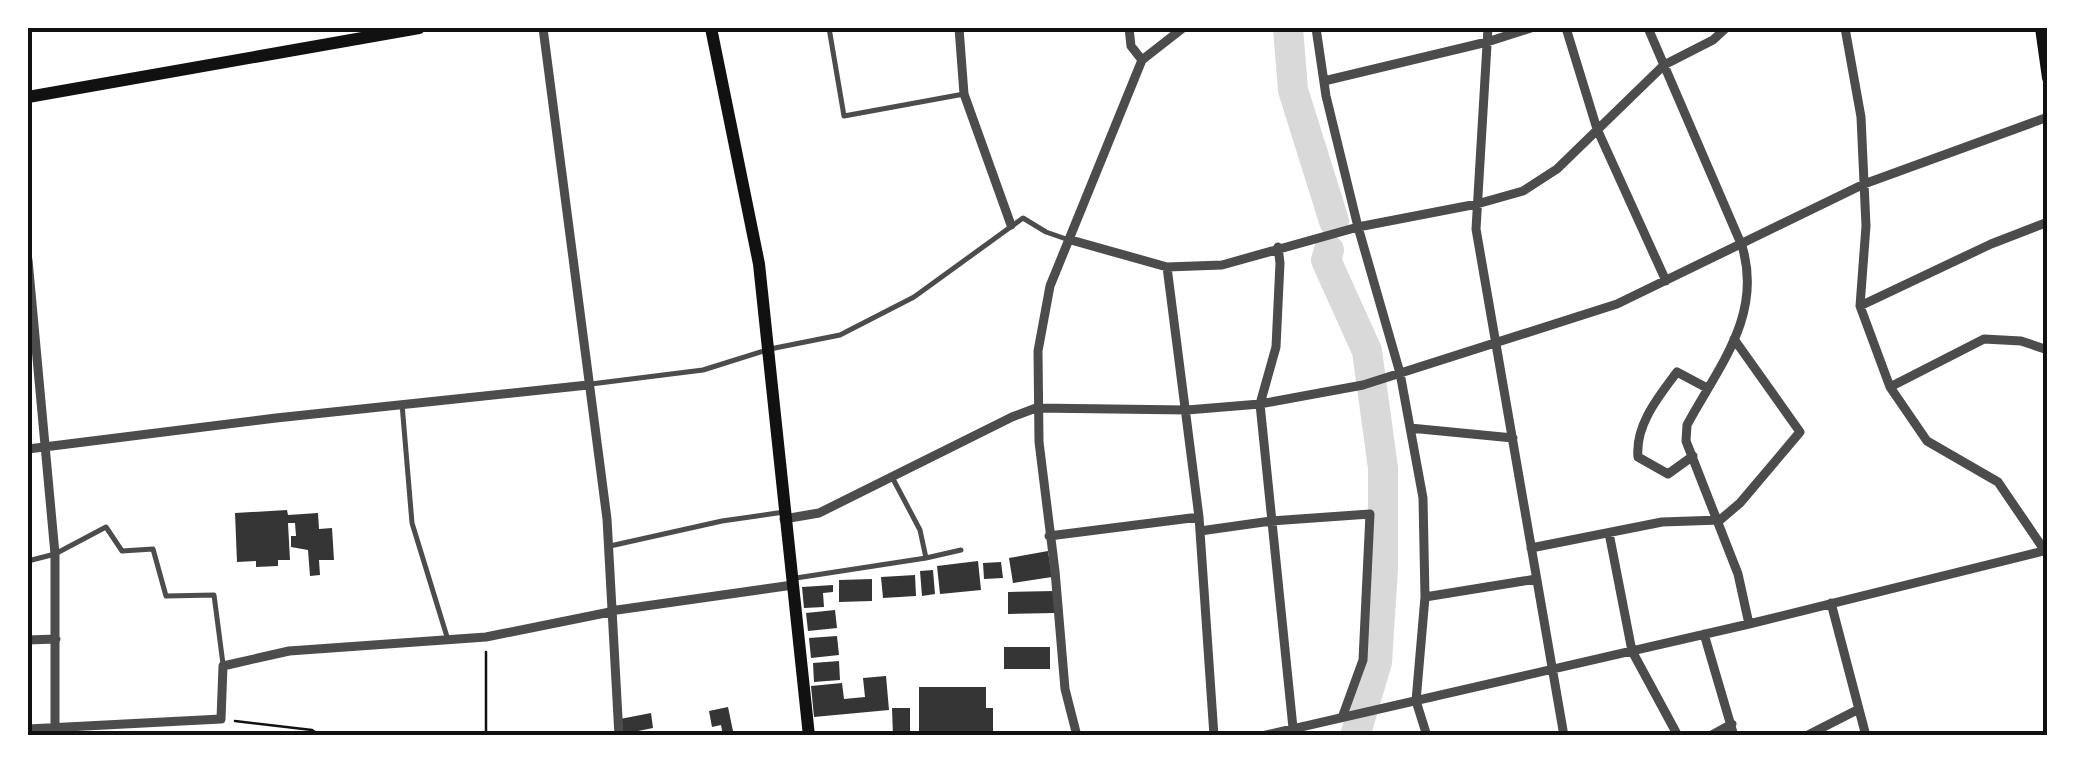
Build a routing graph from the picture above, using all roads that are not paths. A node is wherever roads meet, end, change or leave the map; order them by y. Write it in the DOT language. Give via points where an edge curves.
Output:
graph roads {
  1 [pos="420,28"];
  2 [pos="543,28"];
  3 [pos="711,28"];
  4 [pos="830,28"];
  5 [pos="958,28"];
  6 [pos="1129,28"];
  7 [pos="1183,28"];
  8 [pos="1316,28"];
  9 [pos="1488,28"];
  10 [pos="1531,28"];
  11 [pos="1566,28"];
  12 [pos="1648,28"];
  13 [pos="1726,28"];
  14 [pos="1845,28"];
  15 [pos="2041,28"];
  16 [pos="1487,42"];
  17 [pos="1142,60"];
  18 [pos="1664,65"];
  19 [pos="2048,78"];
  20 [pos="1324,82"];
  21 [pos="964,94"];
  22 [pos="28,97"];
  23 [pos="2048,117"];
  24 [pos="1597,129"];
  25 [pos="1864,184"];
  26 [pos="1477,204"];
  27 [pos="2048,222"];
  28 [pos="1011,225"];
  29 [pos="1358,227"];
  30 [pos="1070,240"];
  31 [pos="1742,246"];
  32 [pos="1278,247"];
  33 [pos="28,260"];
  34 [pos="1166,268"];
  35 [pos="1666,281"];
  36 [pos="1860,306"];
  37 [pos="1734,339"];
  38 [pos="1496,342"];
  39 [pos="770,349"];
  40 [pos="2048,350"];
  41 [pos="1400,373"];
  42 [pos="588,385"];
  43 [pos="1890,387"];
  44 [pos="1707,388"];
  45 [pos="402,404"];
  46 [pos="1260,404"];
  47 [pos="1036,408"];
  48 [pos="1187,410"];
  49 [pos="1410,428"];
  50 [pos="1512,438"];
  51 [pos="47,446"];
  52 [pos="28,449"];
  53 [pos="1692,456"];
  54 [pos="892,477"];
  55 [pos="784,516"];
  56 [pos="1199,517"];
  57 [pos="1720,520"];
  58 [pos="1271,521"];
  59 [pos="1200,531"];
  60 [pos="1609,532"];
  61 [pos="1049,536"];
  62 [pos="607,547"];
  63 [pos="1531,548"];
  64 [pos="960,550"];
  65 [pos="2046,550"];
  66 [pos="55,554"];
  67 [pos="926,558"];
  68 [pos="28,562"];
  69 [pos="1536,579"];
  70 [pos="792,582"];
  71 [pos="1426,597"];
  72 [pos="1831,603"];
  73 [pos="610,611"];
  74 [pos="1748,624"];
  75 [pos="1704,634"];
  76 [pos="56,639"];
  77 [pos="28,640"];
  78 [pos="448,640"];
  79 [pos="1632,651"];
  80 [pos="223,666"];
  81 [pos="1552,670"];
  82 [pos="1416,701"];
  83 [pos="1859,709"];
  84 [pos="1347,714"];
  85 [pos="1732,724"];
  86 [pos="28,728"];
  87 [pos="1293,728"];
  88 [pos="55,730"];
  89 [pos="619,736"];
  90 [pos="809,736"];
  91 [pos="1077,736"];
  92 [pos="1214,736"];
  93 [pos="1262,736"];
  94 [pos="1427,736"];
  95 [pos="1564,736"];
  96 [pos="1678,736"];
  97 [pos="1710,736"];
  98 [pos="1734,736"];
  99 [pos="1806,736"];
  100 [pos="1866,736"];
  1 -- 22 [label="main road"];
  2 -- 42 [label="street"];
  3 -- 39 [label="main road"];
  4 -- 21 [label="lane" via="844,116"];
  5 -- 21 [label="street"];
  6 -- 17 [label="street" via="1130,46"];
  7 -- 17 [label="street"];
  8 -- 20 [label="street"];
  9 -- 16 [label="street"];
  10 -- 16 [label="street"];
  11 -- 24 [label="street"];
  12 -- 18 [label="street"];
  13 -- 18 [label="street"];
  14 -- 25 [label="street" via="1861,117"];
  15 -- 19 [label="main road"];
  16 -- 20 [label="street"];
  16 -- 26 [label="street"];
  17 -- 30 [label="street"];
  18 -- 24 [label="street"];
  18 -- 31 [label="street"];
  20 -- 29 [label="street"];
  21 -- 28 [label="street"];
  23 -- 25 [label="street"];
  24 -- 26 [label="street" via="1523,191"];
  24 -- 35 [label="street"];
  25 -- 31 [label="street"];
  25 -- 36 [label="street"];
  26 -- 29 [label="street"];
  26 -- 38 [label="street"];
  27 -- 36 [label="street"];
  28 -- 30 [label="lane" via="1023,218"];
  28 -- 39 [label="lane" via="914,297 840,335"];
  29 -- 32 [label="street"];
  29 -- 41 [label="street"];
  30 -- 34 [label="street"];
  30 -- 47 [label="street" via="1050,286"];
  31 -- 35 [label="street"];
  31 -- 37 [label="street" via="1750,272 1743,324"];
  32 -- 34 [label="street" via="1222,266"];
  32 -- 46 [label="street" via="1276,347"];
  33 -- 51 [label="street"];
  34 -- 48 [label="street"];
  35 -- 38 [label="street"];
  36 -- 43 [label="street"];
  37 -- 44 [label="street"];
  37 -- 57 [label="street" via="1800,432"];
  38 -- 41 [label="street"];
  38 -- 50 [label="street"];
  39 -- 42 [label="lane" via="704,370"];
  39 -- 55 [label="main road"];
  40 -- 43 [label="street" via="2021,340 1984,339"];
  41 -- 46 [label="street"];
  41 -- 49 [label="street"];
  42 -- 45 [label="street"];
  42 -- 62 [label="street"];
  43 -- 65 [label="street" via="1927,441 1998,482"];
  44 -- 53 [label="street" via="1687,424"];
  44 -- 53 [label="street" via="1677,372 1653,403 1637,444 1638,457 1668,474"];
  45 -- 51 [label="street"];
  45 -- 78 [label="lane" via="412,523"];
  46 -- 48 [label="street"];
  46 -- 58 [label="street"];
  47 -- 48 [label="street"];
  47 -- 54 [label="street"];
  47 -- 61 [label="street"];
  48 -- 56 [label="street"];
  49 -- 50 [label="street"];
  49 -- 71 [label="street" via="1423,498"];
  50 -- 63 [label="street"];
  51 -- 52 [label="street"];
  51 -- 66 [label="street"];
  53 -- 57 [label="street"];
  54 -- 55 [label="street" via="819,513"];
  54 -- 67 [label="lane" via="920,530"];
  55 -- 62 [label="lane" via="722,521"];
  55 -- 70 [label="main road"];
  56 -- 59 [label="street"];
  56 -- 61 [label="street"];
  57 -- 60 [label="street"];
  57 -- 74 [label="street"];
  58 -- 59 [label="street"];
  58 -- 84 [label="street" via="1370,514 1363,660"];
  58 -- 87 [label="street"];
  59 -- 92 [label="street"];
  60 -- 63 [label="street"];
  60 -- 79 [label="street"];
  61 -- 91 [label="street" via="1065,688"];
  62 -- 73 [label="street"];
  63 -- 69 [label="street"];
  64 -- 67 [label="lane"];
  65 -- 72 [label="street"];
  66 -- 68 [label="lane"];
  66 -- 76 [label="street"];
  66 -- 80 [label="lane" via="106,527 122,551 153,549 166,596 214,595"];
  67 -- 70 [label="lane"];
  69 -- 71 [label="street"];
  69 -- 81 [label="street"];
  70 -- 73 [label="street"];
  70 -- 90 [label="main road"];
  71 -- 82 [label="street"];
  72 -- 74 [label="street"];
  72 -- 83 [label="street"];
  73 -- 78 [label="street"];
  73 -- 89 [label="street"];
  74 -- 75 [label="street"];
  75 -- 79 [label="street"];
  75 -- 85 [label="street"];
  76 -- 77 [label="street"];
  76 -- 88 [label="street"];
  78 -- 80 [label="street" via="289,652"];
  79 -- 81 [label="street"];
  79 -- 96 [label="street"];
  80 -- 88 [label="street" via="220,720"];
  81 -- 82 [label="street"];
  81 -- 95 [label="street"];
  82 -- 84 [label="street"];
  82 -- 94 [label="street"];
  83 -- 99 [label="street"];
  83 -- 100 [label="street"];
  84 -- 87 [label="street"];
  85 -- 97 [label="street"];
  85 -- 98 [label="street"];
  86 -- 88 [label="street"];
  87 -- 93 [label="street"];
}
